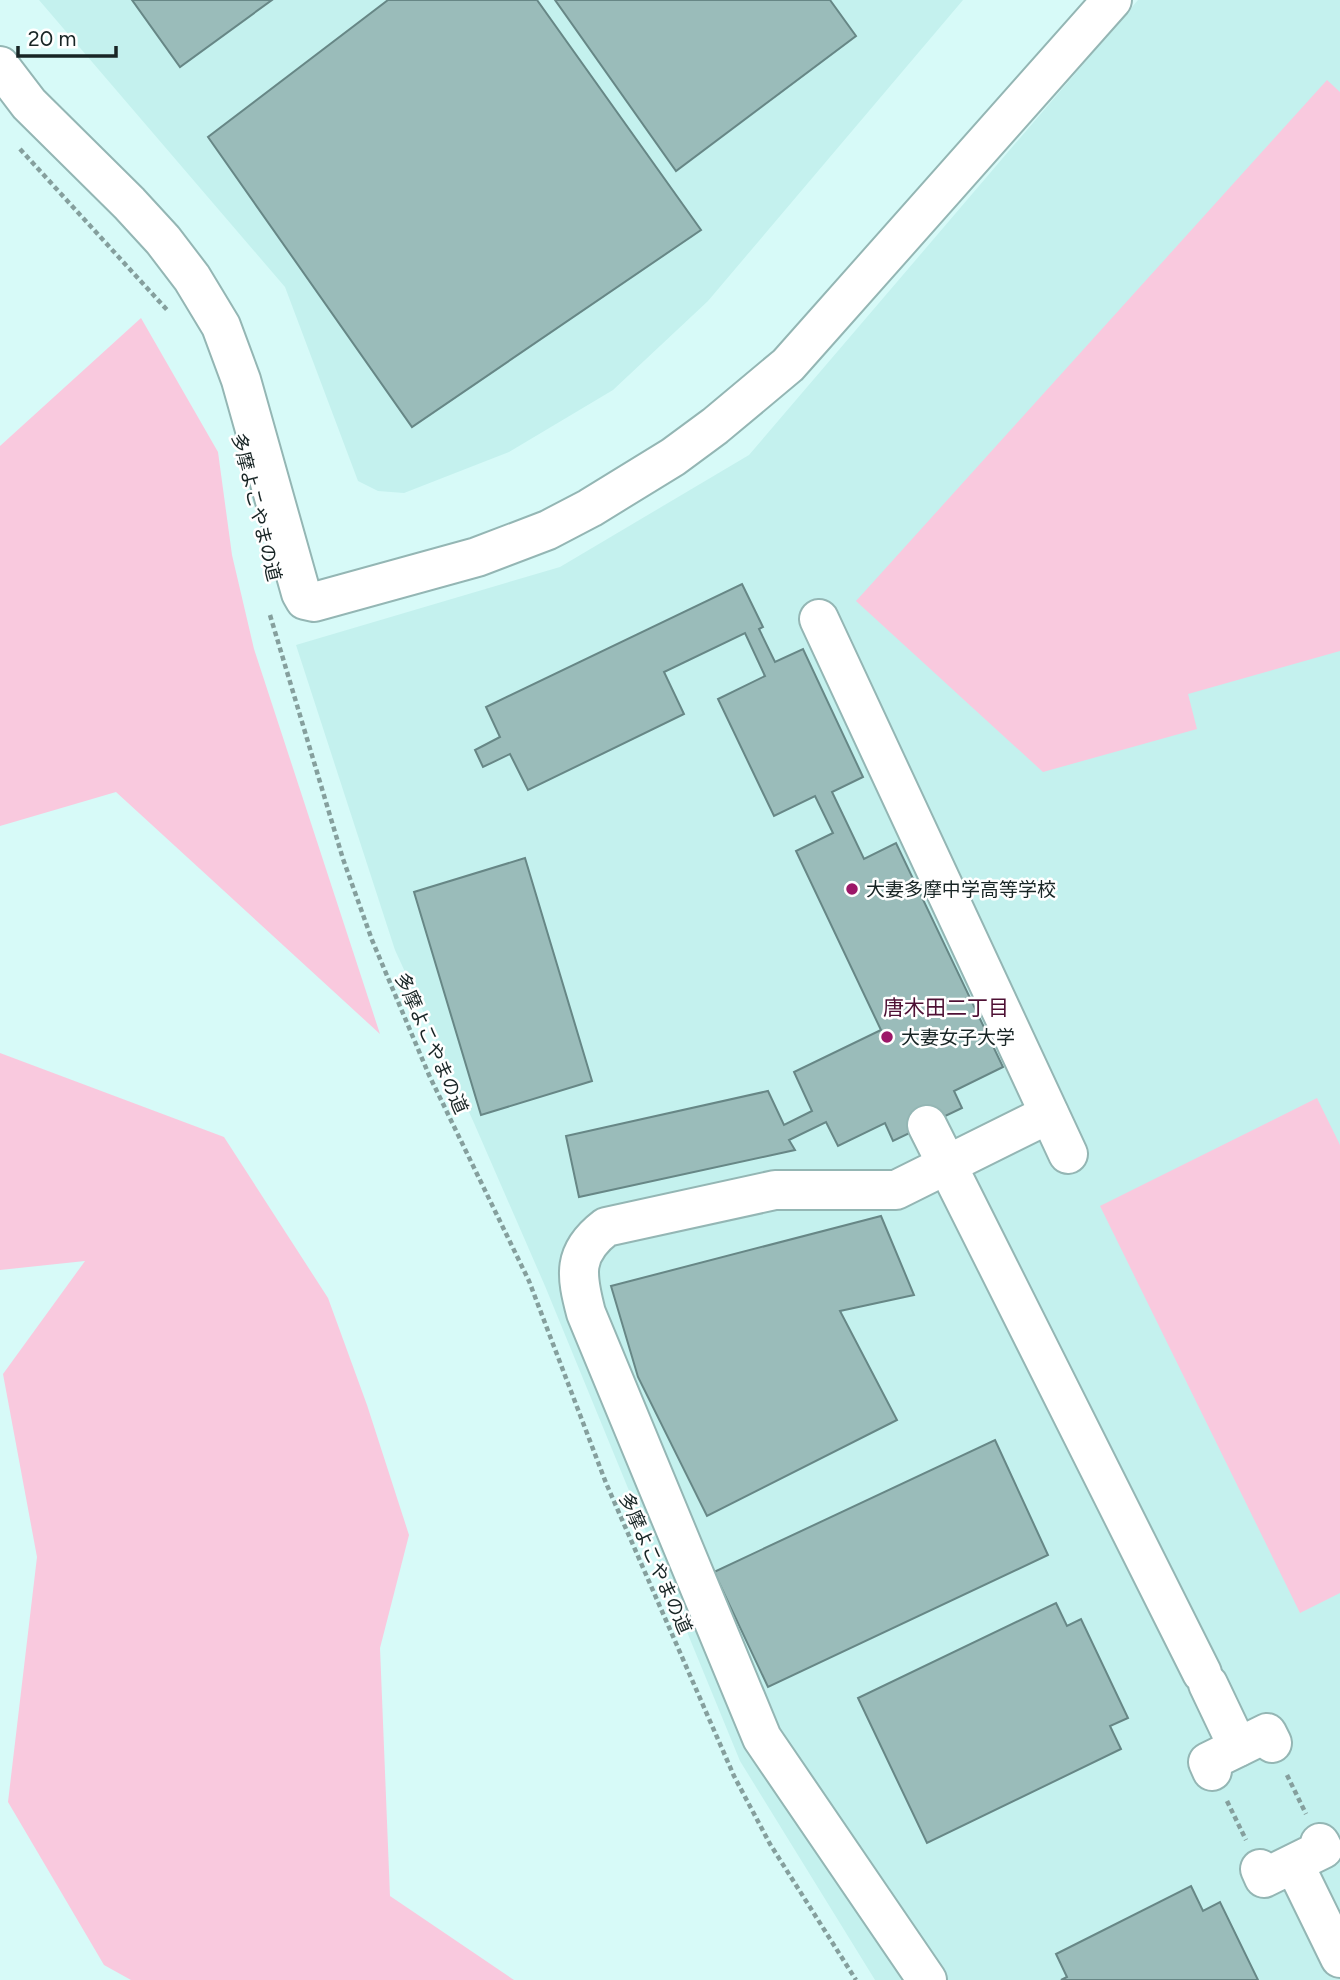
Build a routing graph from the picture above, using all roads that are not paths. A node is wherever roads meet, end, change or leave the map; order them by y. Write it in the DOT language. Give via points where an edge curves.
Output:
graph roads {
  1 [pos="1112,0"];
  2 [pos="0,65"];
  3 [pos="819,619"];
  4 [pos="1049,1114"];
  5 [pos="927,1125"];
  6 [pos="1068,1154"];
  7 [pos="947,1165"];
  8 [pos="1241,1754"];
  9 [pos="1291,1859"];
  10 [pos="1340,1958"];
  11 [pos="927,1980"];
  1 -- 2 [label="street" via="788,365 715,426 673,457 548,530 477,557 314,602 300,593 241,380 220,326 192,278 130,203 29,104"];
  3 -- 4 [label="street"];
  4 -- 6 [label="street"];
  4 -- 7 [label="street"];
  5 -- 7 [label="street"];
  7 -- 8 [label="street"];
  7 -- 11 [label="street" via="896,1190 775,1190 606,1227 592,1237 580,1256 578,1282 586,1313 762,1738"];
  9 -- 10 [label="street"];
}
